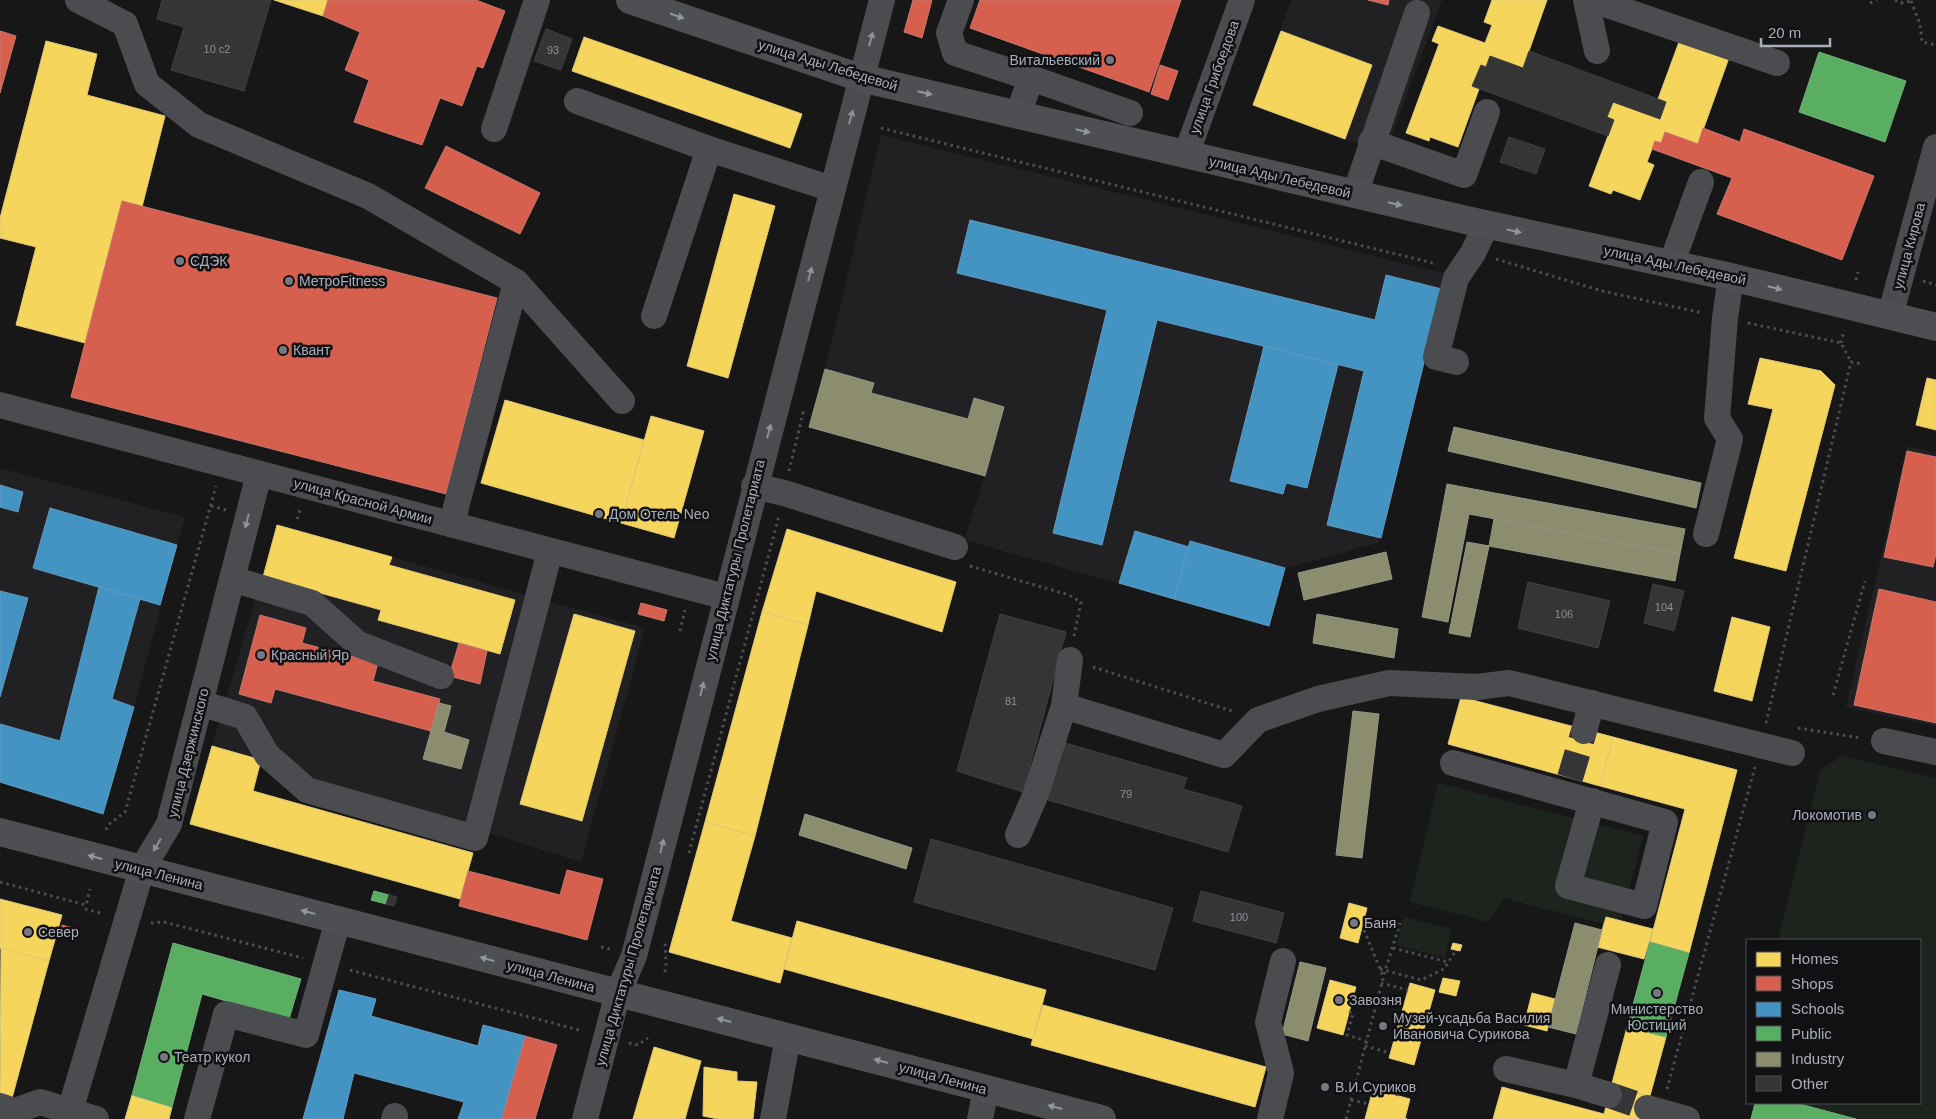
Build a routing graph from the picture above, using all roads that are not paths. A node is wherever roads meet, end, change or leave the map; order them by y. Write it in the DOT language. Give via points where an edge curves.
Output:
graph roads {
  1 [pos="78,0"];
  2 [pos="537,0"];
  3 [pos="630,0"];
  4 [pos="882,0"];
  5 [pos="961,0"];
  6 [pos="1242,0"];
  7 [pos="1586,0"];
  8 [pos="1594,0"];
  9 [pos="1417,13"];
  10 [pos="1597,52"];
  11 [pos="1777,63"];
  12 [pos="861,78"];
  13 [pos="1031,78"];
  14 [pos="578,102"];
  15 [pos="1487,112"];
  16 [pos="1130,113"];
  17 [pos="1018,115"];
  18 [pos="494,129"];
  19 [pos="1372,142"];
  20 [pos="1936,147"];
  21 [pos="709,149"];
  22 [pos="1186,155"];
  23 [pos="1701,182"];
  24 [pos="832,189"];
  25 [pos="1354,194"];
  26 [pos="1486,225"];
  27 [pos="1671,264"];
  28 [pos="1731,277"];
  29 [pos="516,282"];
  30 [pos="654,316"];
  31 [pos="1890,316"];
  32 [pos="1936,327"];
  33 [pos="1456,362"];
  34 [pos="622,401"];
  35 [pos="0,405"];
  36 [pos="260,474"];
  37 [pos="754,486"];
  38 [pos="453,525"];
  39 [pos="1706,534"];
  40 [pos="550,551"];
  41 [pos="961,556"];
  42 [pos="232,579"];
  43 [pos="726,597"];
  44 [pos="1070,660"];
  45 [pos="441,676"];
  46 [pos="200,703"];
  47 [pos="1592,703"];
  48 [pos="1064,706"];
  49 [pos="1584,731"];
  50 [pos="1884,741"];
  51 [pos="1936,752"];
  52 [pos="1792,753"];
  53 [pos="1453,763"];
  54 [pos="1592,801"];
  55 [pos="0,832"];
  56 [pos="1018,834"];
  57 [pos="142,869"];
  58 [pos="338,920"];
  59 [pos="1282,961"];
  60 [pos="1608,965"];
  61 [pos="618,993"];
  62 [pos="788,1037"];
  63 [pos="1506,1069"];
  64 [pos="1576,1085"];
  65 [pos="986,1089"];
  66 [pos="1609,1095"];
  67 [pos="0,1106"];
  68 [pos="1654,1110"];
  69 [pos="70,1111"];
  70 [pos="96,1119"];
  71 [pos="197,1119"];
  72 [pos="585,1119"];
  73 [pos="774,1119"];
  74 [pos="980,1119"];
  75 [pos="1102,1119"];
  76 [pos="1270,1119"];
  77 [pos="1687,1119"];
  1 -- 29 [label="street" via="125,24 147,84 199,125 368,196"];
  2 -- 18 [label="street"];
  3 -- 12 [label="main road, улица Ады Лебедевой, one-way"];
  12 -- 4 [label="street, улица Диктатуры Пролетариата, one-way"];
  5 -- 13 [label="street" via="949,33 955,53"];
  6 -- 22 [label="street, улица Грибоедова"];
  7 -- 10 [label="street"];
  8 -- 11 [label="street"];
  9 -- 19 [label="street"];
  12 -- 17 [label="main road, улица Ады Лебедевой, one-way"];
  24 -- 12 [label="street, улица Диктатуры Пролетариата, one-way"];
  13 -- 16 [label="street"];
  13 -- 17 [label="street"];
  14 -- 21 [label="street"];
  15 -- 19 [label="street" via="1470,179"];
  17 -- 22 [label="main road, улица Ады Лебедевой, one-way"];
  19 -- 25 [label="street"];
  20 -- 31 [label="street, улица Кирова"];
  21 -- 24 [label="street"];
  21 -- 30 [label="street"];
  22 -- 25 [label="main road, улица Ады Лебедевой"];
  23 -- 27 [label="street"];
  37 -- 24 [label="street, улица Диктатуры Пролетариата, one-way"];
  25 -- 26 [label="main road, улица Ады Лебедевой, one-way"];
  26 -- 27 [label="main road, улица Ады Лебедевой, one-way"];
  26 -- 33 [label="street" via="1456,278 1436,357"];
  27 -- 28 [label="main road, улица Ады Лебедевой"];
  28 -- 31 [label="main road, улица Ады Лебедевой, one-way"];
  28 -- 39 [label="street" via="1717,418 1730,439"];
  29 -- 34 [label="street"];
  29 -- 38 [label="street"];
  31 -- 32 [label="main road, улица Ады Лебедевой"];
  35 -- 36 [label="street, улица Красной Армии"];
  36 -- 38 [label="street, улица Красной Армии"];
  36 -- 42 [label="street, улица Дзержинского, one-way"];
  37 -- 41 [label="street"];
  37 -- 43 [label="street, улица Диктатуры Пролетариата"];
  38 -- 40 [label="street, улица Красной Армии"];
  40 -- 43 [label="street, улица Красной Армии"];
  40 -- 46 [label="street" via="474,838 307,790 267,755 245,717"];
  42 -- 45 [label="street" via="312,603 358,644"];
  42 -- 46 [label="street, улица Дзержинского"];
  61 -- 43 [label="street, улица Диктатуры Пролетариата, one-way" via="634,956"];
  44 -- 48 [label="street"];
  46 -- 57 [label="street, улица Дзержинского, one-way" via="169,824"];
  47 -- 48 [label="street" via="1509,683 1477,687 1389,683 1318,699 1258,720 1224,755"];
  47 -- 49 [label="street"];
  47 -- 52 [label="street"];
  48 -- 56 [label="street" via="1035,796"];
  50 -- 51 [label="street"];
  53 -- 54 [label="street" via="1568,786"];
  57 -- 55 [label="main road, улица Ленина, one-way"];
  58 -- 57 [label="main road, улица Ленина, one-way"];
  57 -- 69 [label="street, улица Дзержинского"];
  61 -- 58 [label="main road, улица Ленина, one-way"];
  58 -- 71 [label="street" via="306,1035 226,1014"];
  59 -- 76 [label="street" via="1268,1022 1281,1074"];
  60 -- 64 [label="street"];
  62 -- 61 [label="main road, улица Ленина, one-way"];
  61 -- 72 [label="street, улица Диктатуры Пролетариата"];
  65 -- 62 [label="main road, улица Ленина, one-way"];
  62 -- 73 [label="street"];
  63 -- 64 [label="street"];
  64 -- 66 [label="street"];
  65 -- 74 [label="street"];
  75 -- 65 [label="main road, улица Ленина, one-way"];
  67 -- 69 [label="street" via="15,1110 40,1102"];
  68 -- 77 [label="street"];
  69 -- 70 [label="street"];
}
